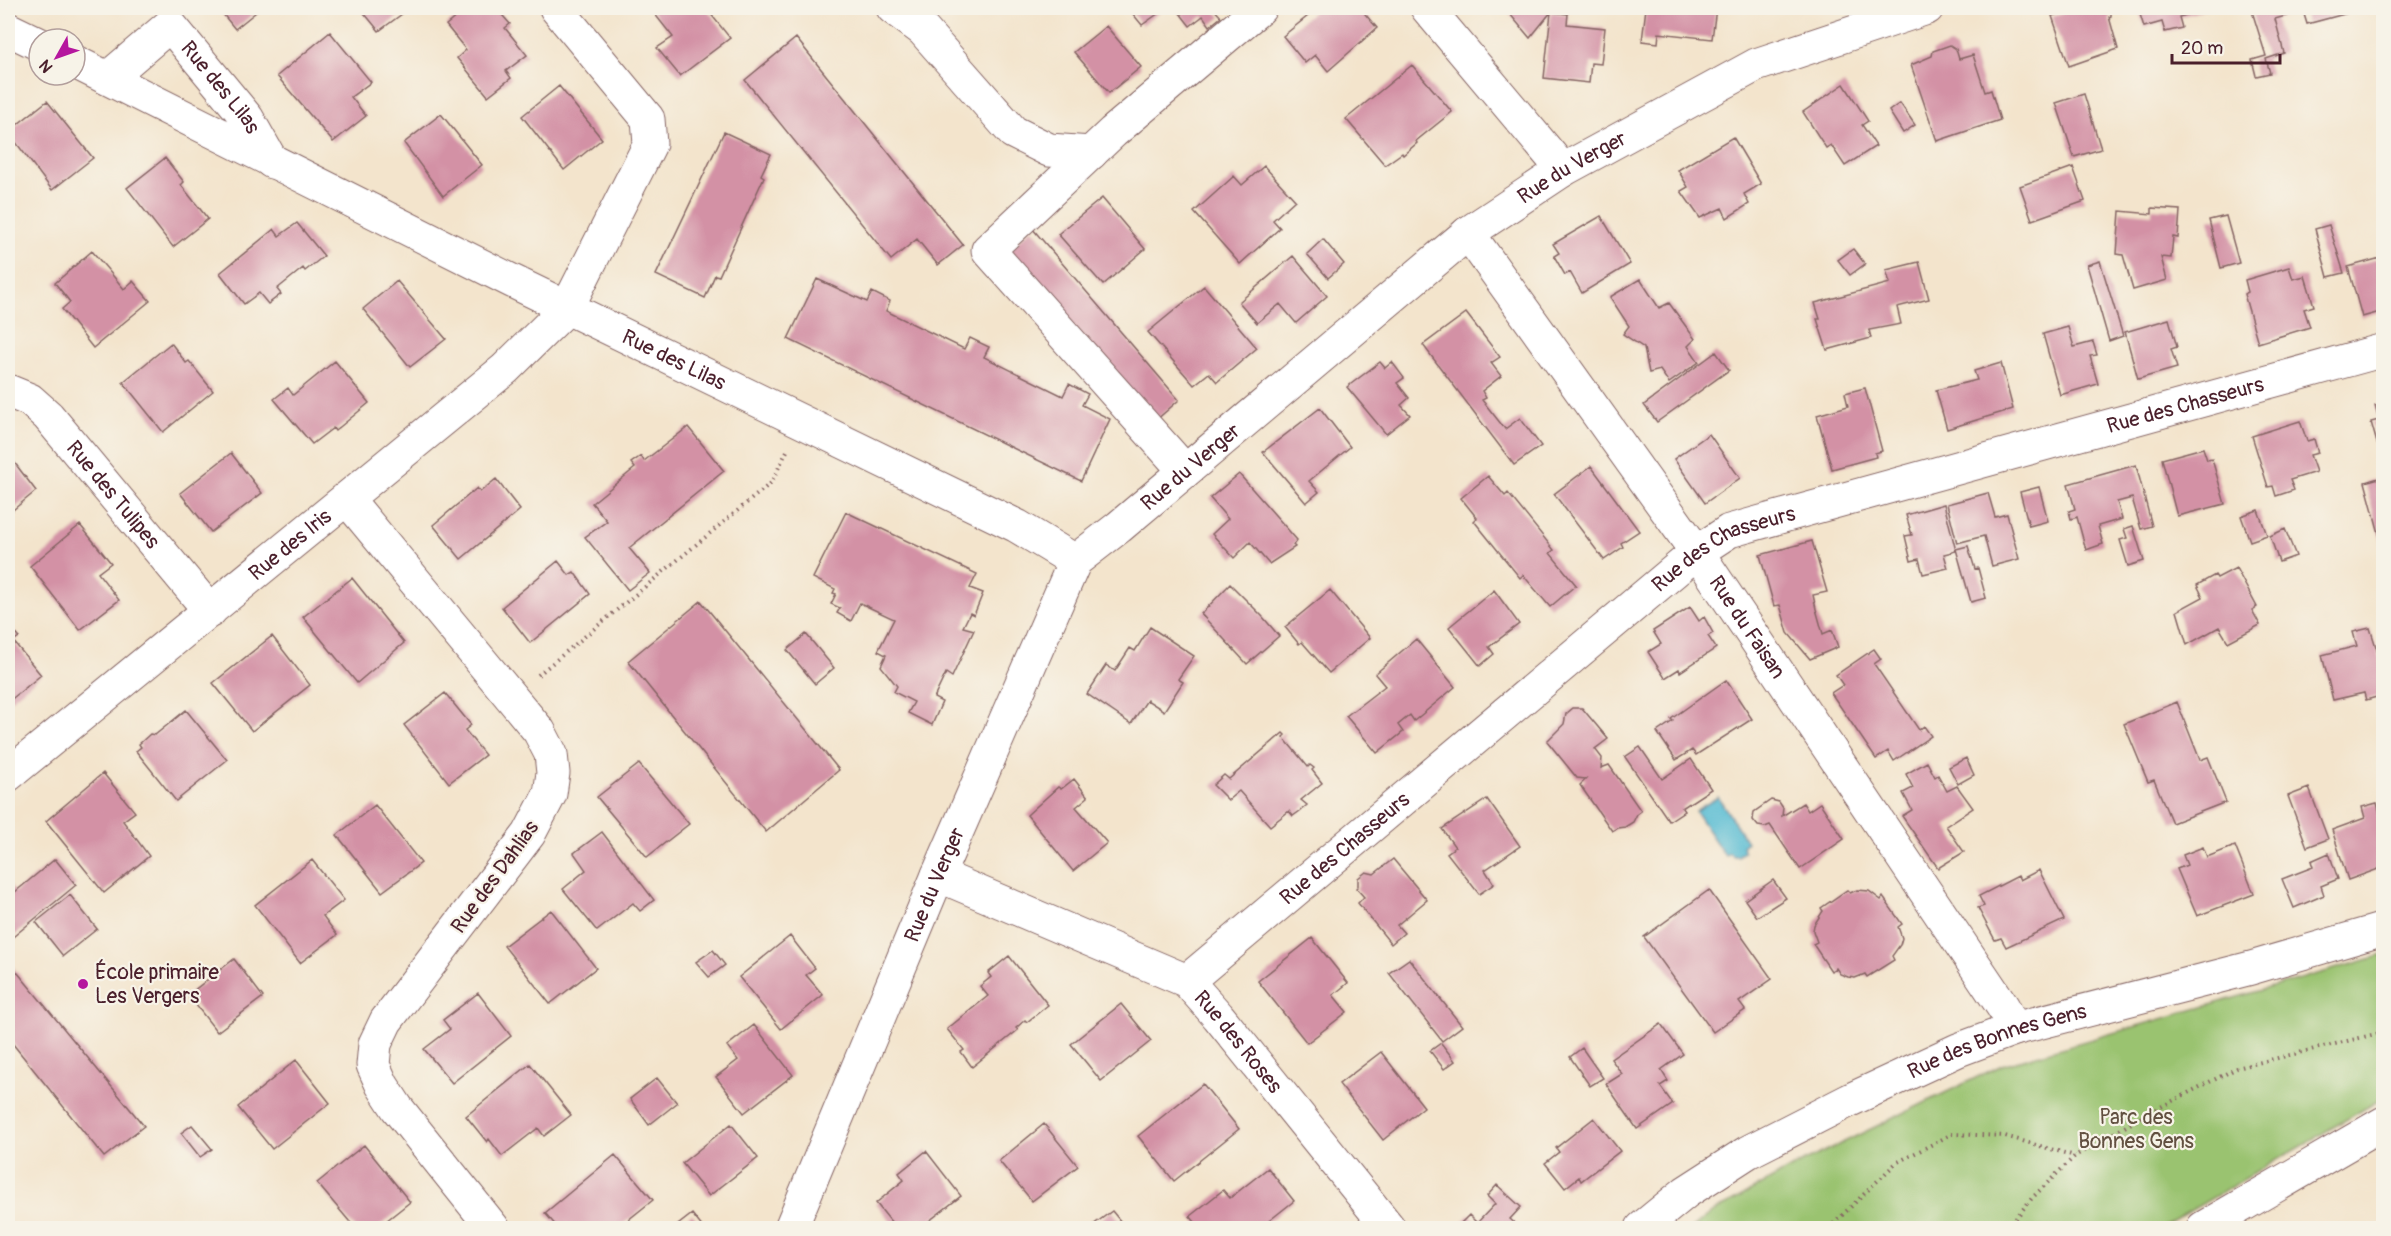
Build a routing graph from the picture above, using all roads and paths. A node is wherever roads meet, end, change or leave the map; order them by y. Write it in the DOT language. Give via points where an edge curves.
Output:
graph roads {
  1 [pos="556,8"];
  2 [pos="893,8"];
  3 [pos="1260,8"];
  4 [pos="1427,8"];
  5 [pos="1927,8"];
  6 [pos="8,29"];
  7 [pos="27,38"];
  8 [pos="87,68"];
  9 [pos="108,78"];
  10 [pos="1102,142"];
  11 [pos="272,162"];
  12 [pos="1563,170"];
  13 [pos="1468,233"];
  14 [pos="567,308"];
  15 [pos="2384,350"];
  16 [pos="8,391"];
  17 [pos="801,422"];
  18 [pos="1185,471"];
  19 [pos="347,499"];
  20 [pos="1697,552"];
  21 [pos="1074,561"];
  22 [pos="210,611"];
  23 [pos="512,696"];
  24 [pos="8,775"];
  25 [pos="938,874"];
  26 [pos="2384,929"];
  27 [pos="1187,981"];
  28 [pos="2014,1029"];
  29 [pos="2384,1032"];
  30 [pos="2384,1123"];
  31 [pos="2076,1156"];
  32 [pos="493,1228"];
  33 [pos="790,1228"];
  34 [pos="1389,1228"];
  35 [pos="1642,1228"];
  36 [pos="1829,1228"];
  37 [pos="2008,1228"];
  38 [pos="2203,1228"];
  1 -- 14 [label="street, Rue des Iris" via="648,119 650,144"];
  2 -- 10 [label="street" via="923,30 1013,132 1049,150"];
  3 -- 10 [label="street"];
  4 -- 12 [label="street"];
  5 -- 12 [label="street, Rue du Verger" via="1756,65"];
  6 -- 7 [label="street"];
  8 -- 9 [label="street, Rue des Lilas"];
  9 -- 11 [label="street, Rue des Lilas"];
  9 -- 11 [label="street, Rue des Lilas" via="170,26 247,118"];
  10 -- 18 [label="street" via="988,250"];
  11 -- 14 [label="street, Rue des Lilas"];
  12 -- 13 [label="street, Rue du Verger"];
  13 -- 18 [label="street, Rue du Verger"];
  13 -- 20 [label="street, Rue du Faisan"];
  14 -- 17 [label="street, Rue des Lilas"];
  14 -- 19 [label="street, Rue des Iris" via="505,369"];
  15 -- 20 [label="street, Rue des Chasseurs" via="1747,524"];
  16 -- 22 [label="street, Rue des Tulipes" via="30,400 48,416"];
  17 -- 21 [label="street, Rue des Lilas" via="1017,526"];
  17 -- 23 [label="path" via="771,483"];
  18 -- 21 [label="street, Rue du Verger"];
  19 -- 22 [label="street, Rue des Iris"];
  19 -- 23 [label="street, Rue des Dahlias"];
  20 -- 27 [label="street, Rue des Chasseurs"];
  20 -- 28 [label="street, Rue du Faisan"];
  21 -- 25 [label="street, Rue du Verger"];
  22 -- 24 [label="street, Rue des Iris"];
  23 -- 32 [label="street, Rue des Dahlias" via="539,731 550,754 550,794 530,834 386,1021 375,1044 373,1065 397,1108"];
  25 -- 27 [label="street, Rue des Roses"];
  25 -- 33 [label="street, Rue du Verger"];
  26 -- 28 [label="street, Rue des Bonnes Gens"];
  27 -- 34 [label="street, Rue des Roses"];
  28 -- 35 [label="street, Rue des Bonnes Gens" via="1908,1072 1758,1147 1686,1192"];
  29 -- 31 [label="path" via="2237,1068"];
  30 -- 38 [label="street"];
  31 -- 36 [label="path" via="2005,1136 1952,1134 1896,1163"];
  31 -- 37 [label="path" via="2032,1198"];
}
